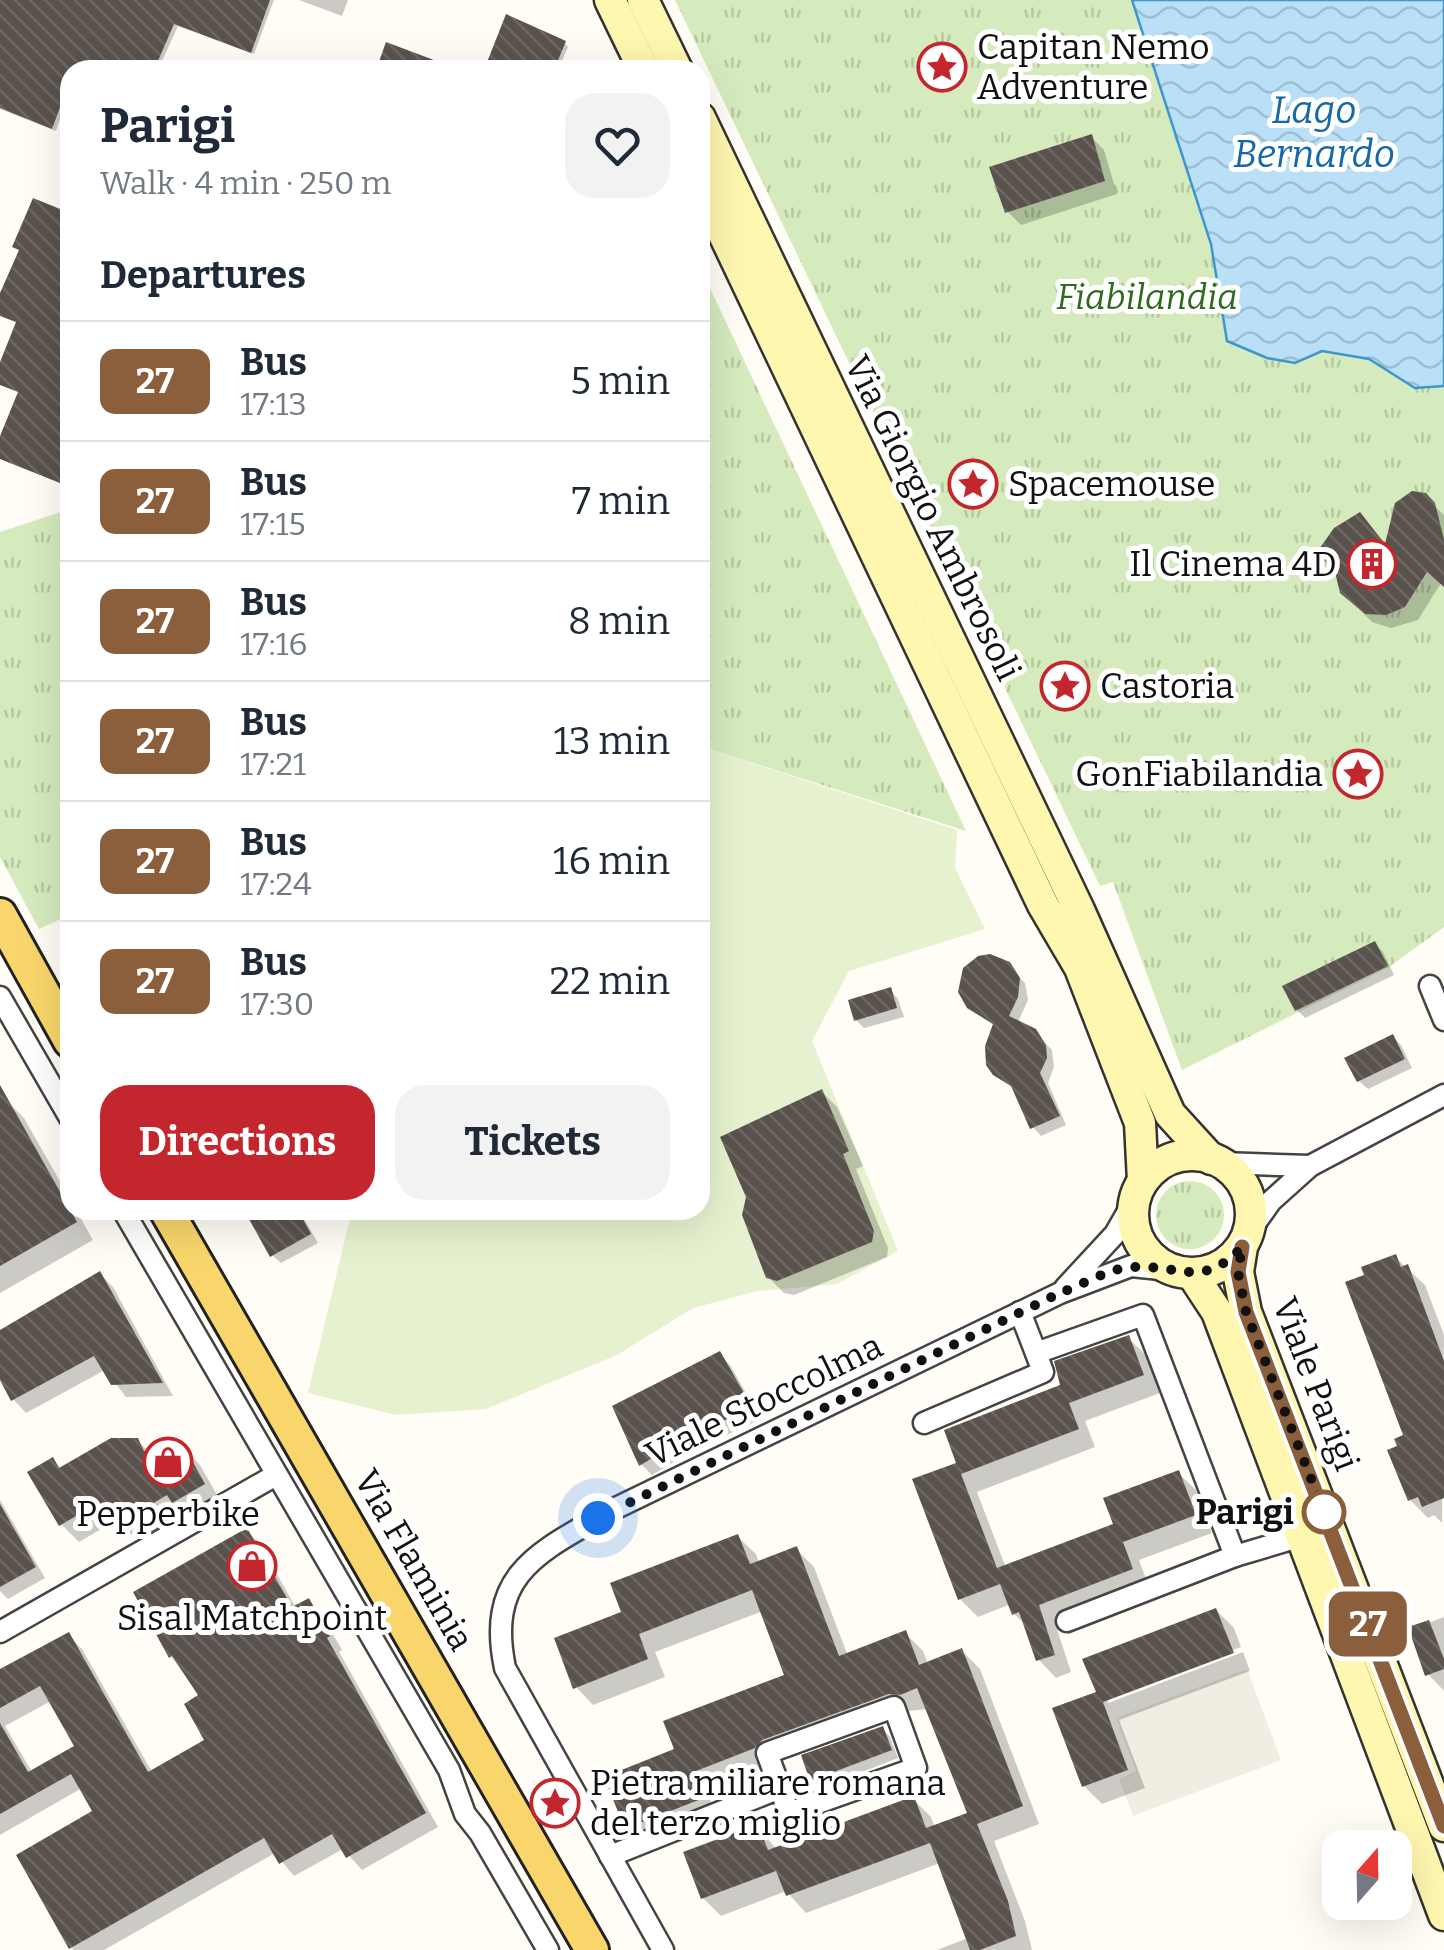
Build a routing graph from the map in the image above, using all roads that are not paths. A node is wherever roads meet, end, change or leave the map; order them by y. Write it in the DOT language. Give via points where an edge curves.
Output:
graph roads {
  1 [pos="610,0"];
  2 [pos="643,0"];
  3 [pos="639,60"];
  4 [pos="672,60"];
  5 [pos="710,139"];
  6 [pos="710,205"];
  7 [pos="0,915"];
  8 [pos="1430,986"];
  9 [pos="0,997"];
  10 [pos="1444,1020"];
  11 [pos="60,1023"];
  12 [pos="1444,1095"];
  13 [pos="60,1101"];
  14 [pos="1216,1161"];
  15 [pos="1310,1166"];
  16 [pos="1138,1191"];
  17 [pos="129,1220"];
  18 [pos="172,1220"];
  19 [pos="1246,1240"];
  20 [pos="1181,1272"];
  21 [pos="1060,1293"];
  22 [pos="1020,1312"];
  23 [pos="1036,1354"];
  24 [pos="924,1423"];
  25 [pos="276,1475"];
  26 [pos="1302,1536"];
  27 [pos="1235,1556"];
  28 [pos="1067,1621"];
  29 [pos="0,1632"];
  30 [pos="780,1788"];
  31 [pos="1444,1826"];
  32 [pos="610,1856"];
  33 [pos="544,1865"];
  34 [pos="508,1883"];
  35 [pos="1444,1915"];
  36 [pos="548,1950"];
  37 [pos="592,1950"];
  38 [pos="663,1950"];
  1 -- 3 [label="main road"];
  2 -- 4 [label="main road"];
  5 -- 14 [label="main road, Via Giorgio Ambrosoli" via="1170,1114"];
  6 -- 16 [label="main road, Via Giorgio Ambrosoli" via="1043,905 1080,968 1140,1123"];
  7 -- 11 [label="main road"];
  8 -- 10 [label="street"];
  9 -- 13 [label="street"];
  12 -- 15 [label="street"];
  14 -- 15 [label="street"];
  14 -- 16 [label="main road" via="1174,1157"];
  14 -- 19 [label="main road" via="1244,1186 1252,1216"];
  15 -- 19 [label="street" via="1271,1200"];
  16 -- 20 [label="main road" via="1135,1233 1143,1249"];
  16 -- 21 [label="street, Viale Stoccolma" via="1116,1234"];
  17 -- 25 [label="street"];
  18 -- 33 [label="main road, Via Flaminia"];
  19 -- 20 [label="main road" via="1220,1267"];
  19 -- 31 [label="main road, Viale Parigi" via="1238,1272 1246,1312"];
  20 -- 21 [label="street, Viale Stoccolma" via="1130,1266"];
  20 -- 26 [label="main road, Viale Parigi" via="1218,1312"];
  21 -- 22 [label="street, Viale Stoccolma"];
  22 -- 23 [label="street"];
  22 -- 32 [label="street, Viale Stoccolma" via="614,1509 530,1561 507,1594 498,1634 504,1668"];
  23 -- 24 [label="street" via="1043,1372"];
  23 -- 27 [label="street" via="1143,1314"];
  25 -- 29 [label="street"];
  25 -- 34 [label="street"];
  26 -- 27 [label="street"];
  26 -- 35 [label="main road, Viale Parigi"];
  27 -- 28 [label="street"];
  30 -- 30 [label="street" via="789,1813 916,1768 894,1707 767,1752"];
  30 -- 32 [label="street"];
  32 -- 38 [label="street, Viale Stoccolma"];
  33 -- 34 [label="street"];
  33 -- 37 [label="main road, Via Flaminia"];
  34 -- 36 [label="street"];
}
